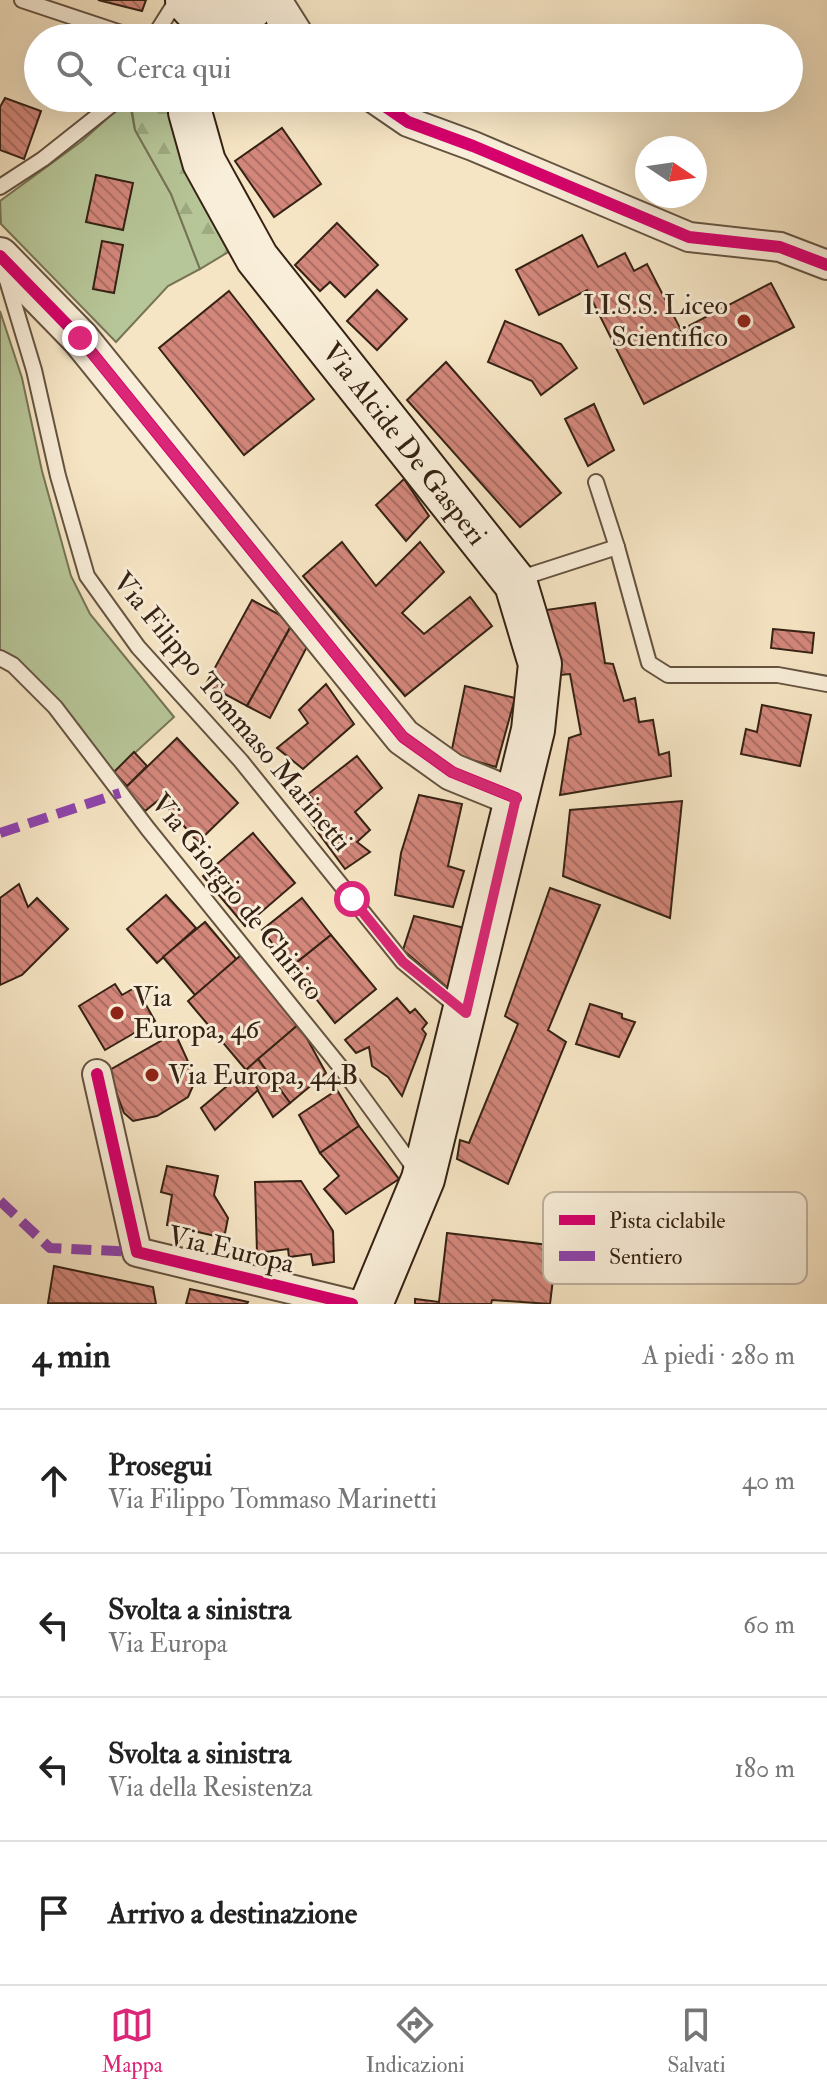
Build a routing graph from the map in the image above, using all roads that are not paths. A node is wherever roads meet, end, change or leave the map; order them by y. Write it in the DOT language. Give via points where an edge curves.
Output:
graph roads {
  1 [pos="22,0"];
  2 [pos="226,15"];
  3 [pos="94,24"];
  4 [pos="197,24"];
  5 [pos="247,24"];
  6 [pos="255,24"];
  7 [pos="102,112"];
  8 [pos="193,112"];
  9 [pos="393,112"];
  10 [pos="0,187"];
  11 [pos="0,256"];
  12 [pos="827,265"];
  13 [pos="596,482"];
  14 [pos="617,547"];
  15 [pos="513,581"];
  16 [pos="0,658"];
  17 [pos="827,684"];
  18 [pos="516,798"];
  19 [pos="466,1013"];
  20 [pos="97,1074"];
  21 [pos="423,1179"];
  22 [pos="352,1304"];
  23 [pos="371,1304"];
  1 -- 3 [label="lane"];
  2 -- 4 [label="lane"];
  2 -- 5 [label="lane"];
  2 -- 6 [label="street"];
  7 -- 10 [label="lane"];
  8 -- 15 [label="main road, Via Alcide De Gasperi" via="204,162 257,258"];
  9 -- 12 [label="street" via="689,237 780,247"];
  11 -- 18 [label="street" via="80,338 403,737 452,772"];
  11 -- 19 [label="lane, Via Filippo Tommaso Marinetti" via="87,576 138,647 241,761 403,962"];
  13 -- 14 [label="lane"];
  14 -- 15 [label="lane"];
  14 -- 17 [label="lane" via="649,663 668,675 778,675"];
  15 -- 18 [label="main road, Via Alcide De Gasperi" via="540,664 533,730"];
  16 -- 21 [label="lane, Via Giorgio de Chirico" via="55,707"];
  18 -- 19 [label="main road"];
  19 -- 21 [label="main road"];
  20 -- 22 [label="street, Via Europa" via="137,1252"];
  21 -- 23 [label="main road"];
}
